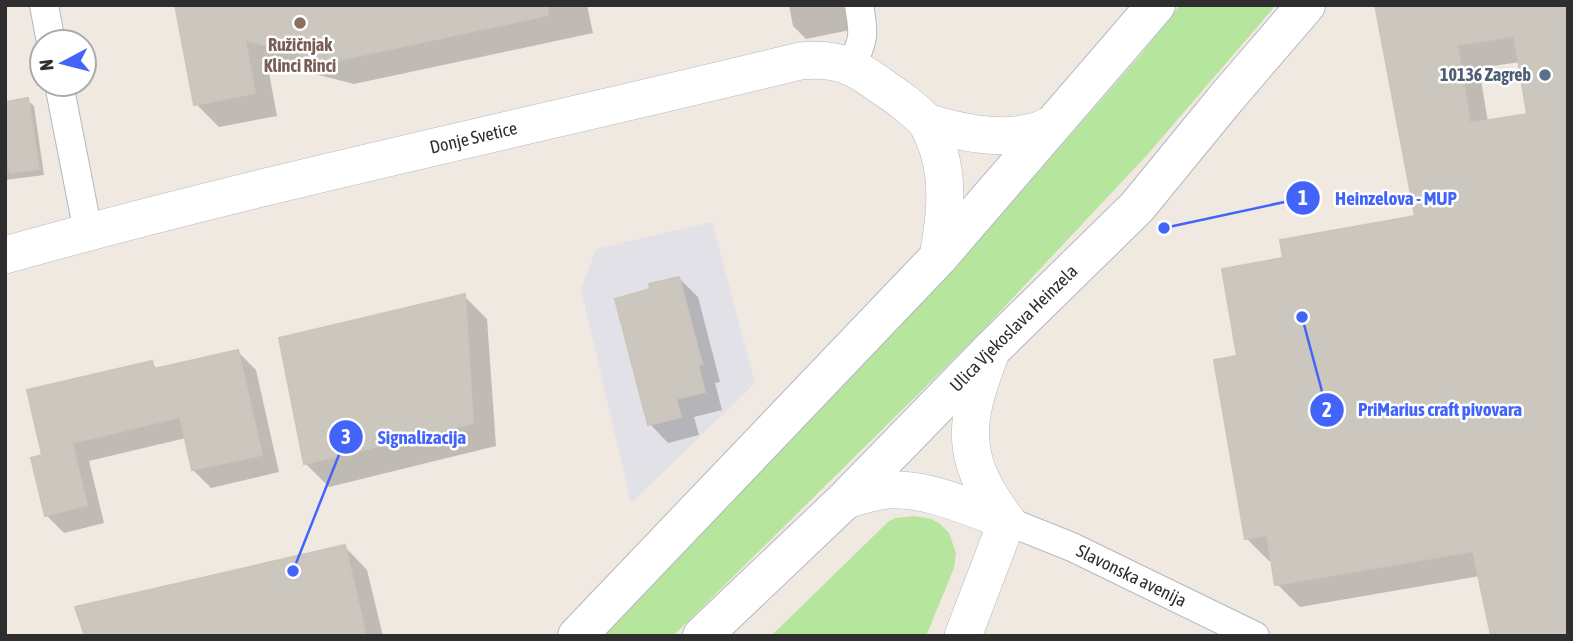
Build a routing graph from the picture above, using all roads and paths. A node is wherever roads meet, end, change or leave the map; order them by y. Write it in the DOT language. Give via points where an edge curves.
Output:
graph roads {
  1 [pos="44,5"];
  2 [pos="859,5"];
  3 [pos="1156,5"];
  4 [pos="1306,5"];
  5 [pos="48,28"];
  6 [pos="850,66"];
  7 [pos="62,98"];
  8 [pos="926,122"];
  9 [pos="1053,124"];
  10 [pos="88,232"];
  11 [pos="5,255"];
  12 [pos="938,258"];
  13 [pos="992,349"];
  14 [pos="845,500"];
  15 [pos="1007,521"];
  16 [pos="576,636"];
  17 [pos="702,636"];
  18 [pos="962,636"];
  19 [pos="1255,636"];
  1 -- 5 [label="street"];
  2 -- 6 [label="street" via="862,41"];
  3 -- 9 [label="main road"];
  4 -- 13 [label="main road, Ulica Vjekoslava Heinzela" via="1137,207"];
  6 -- 8 [label="street, Donje Svetice"];
  6 -- 10 [label="street, Donje Svetice" via="834,60 800,61"];
  7 -- 10 [label="street"];
  8 -- 9 [label="street" via="993,135 1032,132"];
  8 -- 12 [label="street" via="943,166 945,210"];
  9 -- 12 [label="main road"];
  10 -- 11 [label="street, Donje Svetice"];
  12 -- 16 [label="main road"];
  13 -- 14 [label="main road, Ulica Vjekoslava Heinzela"];
  13 -- 15 [label="street" via="976,394 969,435 979,476"];
  14 -- 15 [label="street" via="885,490 915,491"];
  14 -- 17 [label="main road, Ulica Vjekoslava Heinzela"];
  15 -- 18 [label="street"];
  15 -- 19 [label="street, Slavonska avenija" via="1072,547"];
}
